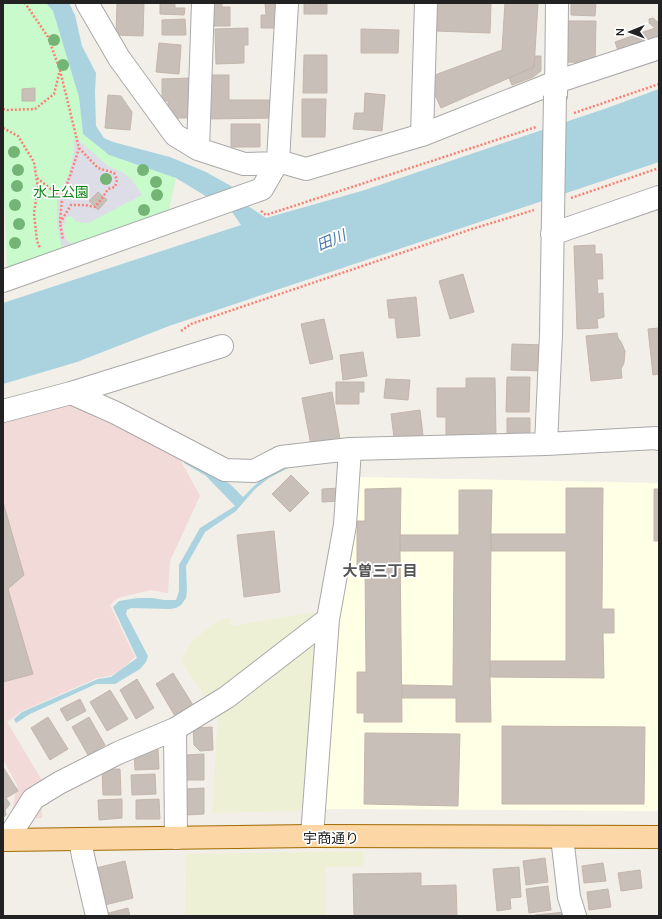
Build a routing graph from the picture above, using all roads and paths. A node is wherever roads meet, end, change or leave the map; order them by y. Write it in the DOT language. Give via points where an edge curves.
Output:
graph roads {
  1 [pos="25,3"];
  2 [pos="87,3"];
  3 [pos="203,3"];
  4 [pos="287,3"];
  5 [pos="426,3"];
  6 [pos="557,3"];
  7 [pos="659,48"];
  8 [pos="60,70"];
  9 [pos="659,84"];
  10 [pos="556,89"];
  11 [pos="3,109"];
  12 [pos="568,115"];
  13 [pos="536,127"];
  14 [pos="3,128"];
  15 [pos="422,135"];
  16 [pos="79,148"];
  17 [pos="198,149"];
  18 [pos="278,162"];
  19 [pos="659,168"];
  20 [pos="37,178"];
  21 [pos="659,197"];
  22 [pos="62,198"];
  23 [pos="261,210"];
  24 [pos="552,215"];
  25 [pos="60,223"];
  26 [pos="73,256"];
  27 [pos="46,266"];
  28 [pos="3,281"];
  29 [pos="181,331"];
  30 [pos="222,346"];
  31 [pos="71,393"];
  32 [pos="3,411"];
  33 [pos="659,439"];
  34 [pos="546,444"];
  35 [pos="350,449"];
  36 [pos="328,619"];
  37 [pos="174,729"];
  38 [pos="312,836"];
  39 [pos="562,837"];
  40 [pos="659,837"];
  41 [pos="176,838"];
  42 [pos="80,839"];
  43 [pos="5,840"];
  44 [pos="97,916"];
  45 [pos="575,916"];
  1 -- 8 [label="path" via="48,37"];
  2 -- 17 [label="street" via="119,58 175,135"];
  3 -- 17 [label="street"];
  4 -- 18 [label="street"];
  5 -- 15 [label="street"];
  6 -- 10 [label="street"];
  7 -- 10 [label="street"];
  8 -- 11 [label="path" via="54,94 35,109"];
  8 -- 16 [label="path"];
  9 -- 12 [label="path"];
  10 -- 15 [label="street"];
  10 -- 24 [label="street, bridge"];
  13 -- 23 [label="path" via="266,215"];
  14 -- 20 [label="path" via="18,136 34,162"];
  15 -- 18 [label="street" via="306,169"];
  16 -- 22 [label="path"];
  16 -- 25 [label="path" via="98,168 114,173 117,180 115,186 108,189 95,207 70,205"];
  17 -- 18 [label="street" via="244,164"];
  18 -- 26 [label="street" via="262,189"];
  19 -- 24 [label="path"];
  20 -- 22 [label="path"];
  20 -- 27 [label="path" via="34,213 37,241"];
  21 -- 24 [label="street"];
  22 -- 25 [label="path"];
  24 -- 29 [label="path" via="472,229 199,321"];
  24 -- 34 [label="street" via="551,334"];
  25 -- 26 [label="path" via="63,239"];
  26 -- 27 [label="street"];
  27 -- 28 [label="street"];
  30 -- 31 [label="street"];
  31 -- 32 [label="street"];
  31 -- 35 [label="street" via="116,413 225,470 254,471 281,457"];
  33 -- 34 [label="street"];
  34 -- 35 [label="street"];
  35 -- 36 [label="street" via="345,525"];
  36 -- 37 [label="street" via="227,697"];
  36 -- 38 [label="street"];
  37 -- 41 [label="street"];
  37 -- 43 [label="street" via="118,753 33,799"];
  38 -- 39 [label="main road, 宇商通り"];
  38 -- 41 [label="main road, 宇商通り"];
  39 -- 40 [label="main road, 宇商通り"];
  39 -- 45 [label="street" via="569,897"];
  41 -- 42 [label="main road, 宇商通り"];
  42 -- 43 [label="main road, 宇商通り"];
  42 -- 44 [label="street"];
}
